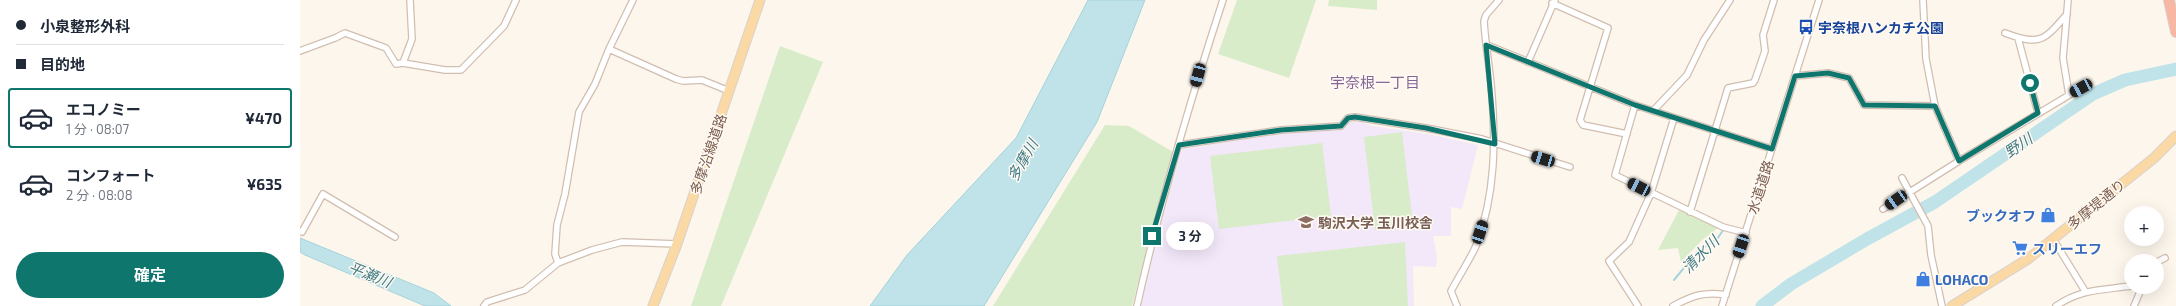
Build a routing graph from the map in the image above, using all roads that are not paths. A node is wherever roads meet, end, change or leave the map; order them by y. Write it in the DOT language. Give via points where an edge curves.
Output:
graph roads {
  1 [pos="410,0"];
  2 [pos="516,0"];
  3 [pos="633,0"];
  4 [pos="760,0"];
  5 [pos="1223,0"];
  6 [pos="1499,0"];
  7 [pos="1730,0"];
  8 [pos="1774,0"];
  9 [pos="1819,0"];
  10 [pos="1923,0"];
  11 [pos="2068,0"];
  12 [pos="2169,0"];
  13 [pos="1554,2"];
  14 [pos="2067,13"];
  15 [pos="2176,32"];
  16 [pos="2004,33"];
  17 [pos="2018,38"];
  18 [pos="1486,45"];
  19 [pos="609,49"];
  20 [pos="300,51"];
  21 [pos="1528,62"];
  22 [pos="403,63"];
  23 [pos="1795,76"];
  24 [pos="1590,87"];
  25 [pos="2081,88"];
  26 [pos="729,91"];
  27 [pos="2069,95"];
  28 [pos="1635,105"];
  29 [pos="1935,106"];
  30 [pos="1653,111"];
  31 [pos="2038,113"];
  32 [pos="1674,118"];
  33 [pos="1715,131"];
  34 [pos="1627,134"];
  35 [pos="2176,136"];
  36 [pos="1495,144"];
  37 [pos="1179,145"];
  38 [pos="1772,149"];
  39 [pos="1959,161"];
  40 [pos="1570,167"];
  41 [pos="1902,178"];
  42 [pos="1908,192"];
  43 [pos="1651,193"];
  44 [pos="1883,209"];
  45 [pos="1690,212"];
  46 [pos="300,231"];
  47 [pos="1746,233"];
  48 [pos="395,237"];
  49 [pos="2053,239"];
  50 [pos="677,244"];
  51 [pos="558,262"];
  52 [pos="2124,287"];
  53 [pos="2085,291"];
  54 [pos="2139,294"];
  55 [pos="1726,295"];
  56 [pos="484,306"];
  57 [pos="653,306"];
  58 [pos="1137,306"];
  59 [pos="1457,306"];
  60 [pos="1638,306"];
  61 [pos="1673,306"];
  62 [pos="1722,306"];
  63 [pos="1942,306"];
  64 [pos="1952,306"];
  65 [pos="2056,306"];
  66 [pos="2134,306"];
  1 -- 22 [label="street" via="412,39"];
  2 -- 22 [label="street" via="504,26 461,70"];
  3 -- 19 [label="street"];
  4 -- 26 [label="main road, 多摩沿線道路"];
  5 -- 37 [label="street" via="1198,75"];
  6 -- 18 [label="street" via="1484,21"];
  7 -- 30 [label="street" via="1700,47 1687,74"];
  8 -- 33 [label="street" via="1763,35 1765,51 1755,80 1753,83 1728,88"];
  9 -- 23 [label="street, 水道道路"];
  10 -- 29 [label="street" via="1926,59"];
  11 -- 14 [label="street"];
  12 -- 15 [label="highway"];
  13 -- 21 [label="street"];
  13 -- 24 [label="street" via="1608,28"];
  14 -- 17 [label="street" via="2047,36 2039,40"];
  14 -- 27 [label="street" via="2063,58"];
  16 -- 17 [label="street"];
  17 -- 31 [label="street"];
  18 -- 21 [label="street"];
  18 -- 36 [label="street"];
  19 -- 26 [label="street" via="676,79 702,80"];
  19 -- 51 [label="street" via="577,119 565,194 557,225 555,254"];
  20 -- 22 [label="street" via="345,33 386,48 396,64"];
  21 -- 24 [label="street"];
  23 -- 29 [label="street" via="1828,73 1849,78 1864,105"];
  23 -- 38 [label="street, 水道道路"];
  24 -- 28 [label="street"];
  24 -- 34 [label="street" via="1580,120 1583,125"];
  25 -- 27 [label="street"];
  26 -- 50 [label="main road, 多摩沿線道路"];
  27 -- 31 [label="street"];
  28 -- 30 [label="street"];
  28 -- 34 [label="street"];
  29 -- 39 [label="street"];
  30 -- 32 [label="street"];
  31 -- 39 [label="street"];
  32 -- 33 [label="street"];
  32 -- 43 [label="street"];
  33 -- 38 [label="street"];
  33 -- 45 [label="street"];
  34 -- 43 [label="street" via="1615,175"];
  35 -- 49 [label="main road, 多摩堤通り" via="2154,158"];
  36 -- 37 [label="street" via="1426,128 1355,117 1348,118 1341,126 1281,130"];
  36 -- 40 [label="street"];
  36 -- 59 [label="street" via="1491,188 1484,218 1475,246 1451,291"];
  37 -- 58 [label="street" via="1152,236"];
  38 -- 47 [label="street, 水道道路"];
  39 -- 42 [label="street"];
  41 -- 42 [label="street"];
  42 -- 44 [label="street"];
  42 -- 63 [label="street" via="1928,226 1931,255"];
  43 -- 45 [label="street"];
  43 -- 60 [label="street" via="1629,242 1609,261"];
  45 -- 47 [label="street" via="1723,227"];
  46 -- 48 [label="street" via="302,232 323,194"];
  47 -- 55 [label="street, 水道道路"];
  49 -- 53 [label="street"];
  49 -- 64 [label="main road, 多摩堤通り" via="2028,259"];
  50 -- 51 [label="street" via="622,242"];
  50 -- 57 [label="main road, 多摩沿線道路"];
  51 -- 56 [label="street" via="525,290 487,302"];
  52 -- 53 [label="street"];
  53 -- 65 [label="street" via="2070,296"];
  54 -- 66 [label="street"];
  55 -- 61 [label="street" via="1710,292 1700,294"];
  55 -- 62 [label="street, 水道道路"];
}
